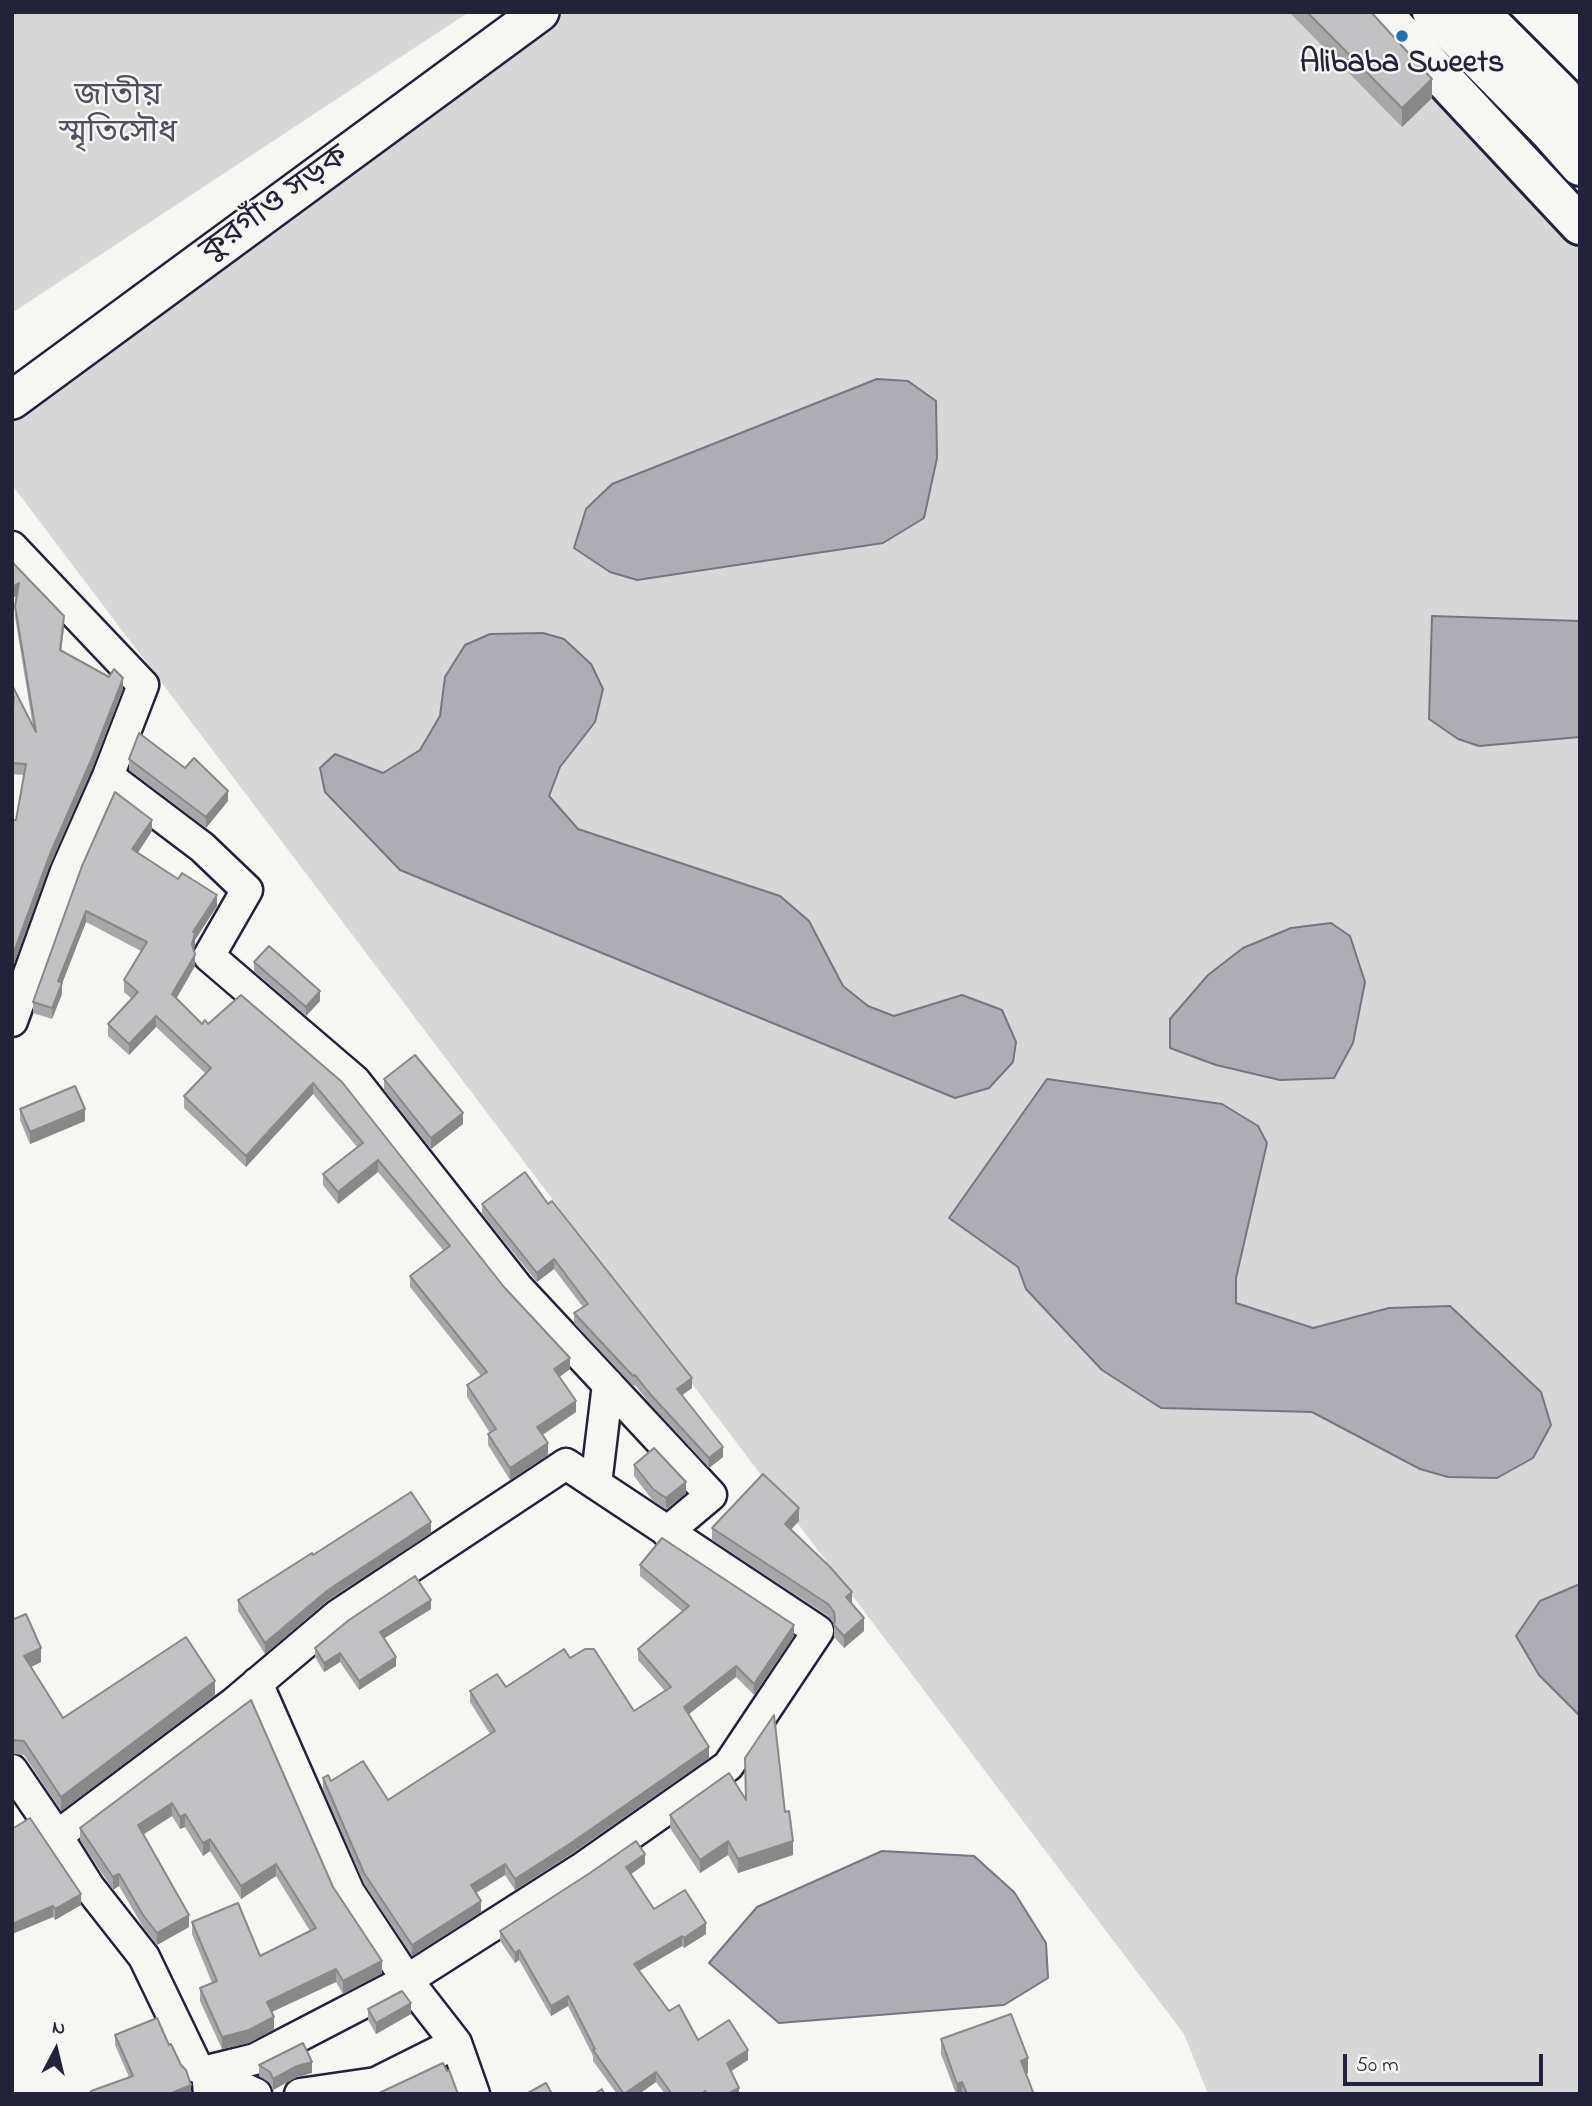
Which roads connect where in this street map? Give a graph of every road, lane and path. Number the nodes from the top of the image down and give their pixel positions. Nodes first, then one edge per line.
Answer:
1 (540, 12) edge
2 (1381, 12) edge
3 (1432, 12) edge
4 (1479, 12) edge
5 (1510, 12) edge
6 (1580, 90) edge
7 (1580, 116) edge
8 (1580, 166) edge
9 (1580, 225) edge
10 (12, 400) edge
11 (12, 547) edge
12 (108, 776) junction
13 (12, 1021) edge
14 (608, 1384) junction
15 (596, 1484) junction
16 (667, 1532) junction
17 (257, 1683) junction
18 (12, 1770) edge
19 (57, 1836) junction
20 (407, 1980) junction
21 (456, 2043) junction
22 (208, 2082) edge
23 (256, 2094) edge
24 (300, 2094) edge
25 (474, 2094) edge

1 - 10 street, কুরগাঁও সড়ক
2 - 9 highway
3 - 8 highway
4 - 7 highway
5 - 6 highway
11 - 12 street
12 - 13 street
12 - 14 street
14 - 15 street
14 - 16 street
15 - 16 street
15 - 17 street
16 - 20 street
17 - 19 street
17 - 20 street
18 - 19 street
19 - 22 street
20 - 21 street
20 - 22 street
21 - 24 street
21 - 25 street
22 - 23 street

